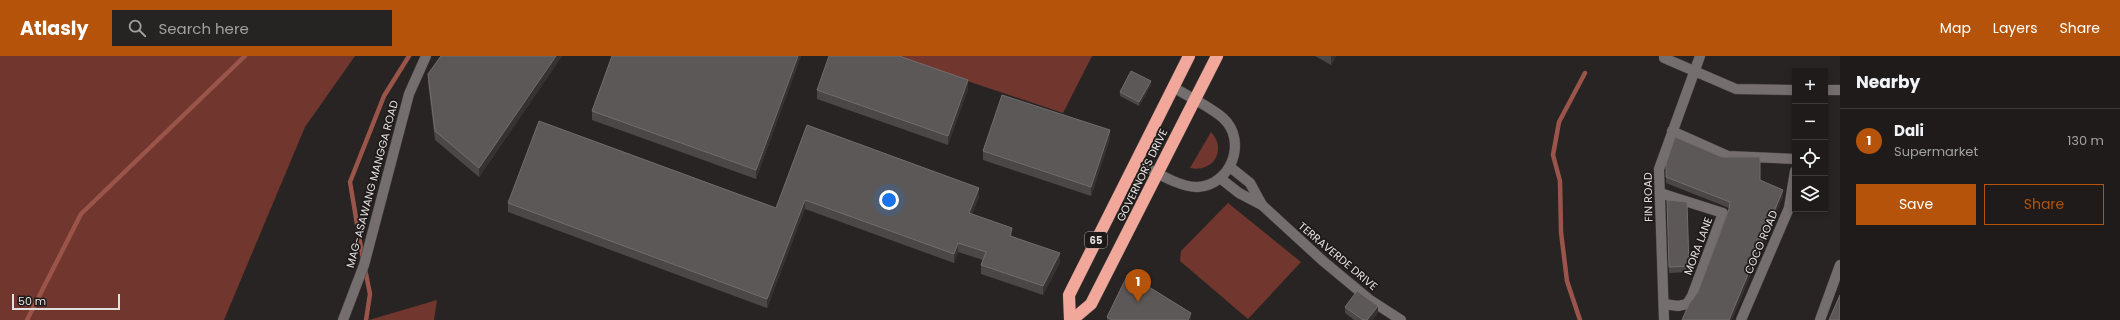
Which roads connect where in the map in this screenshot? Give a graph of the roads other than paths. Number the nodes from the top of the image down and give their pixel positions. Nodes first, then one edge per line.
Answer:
1 (426, 56) edge
2 (1189, 56) edge
3 (1217, 56) edge
4 (1700, 56) edge
5 (1664, 58) dead end
6 (1693, 70) junction
7 (1173, 88) junction
8 (1792, 90) edge
9 (1828, 90) edge
10 (1840, 90) edge
11 (1194, 100) junction
12 (1672, 132) junction
13 (1792, 159) edge
14 (1136, 162) junction
15 (1230, 167) junction
16 (1157, 172) junction
17 (1794, 176) edge
18 (1220, 178) junction
19 (1660, 193) junction
20 (1262, 205) junction
21 (1840, 265) edge
22 (1664, 304) junction
23 (1398, 319) edge
24 (343, 320) edge
25 (1071, 320) edge
26 (1664, 320) edge
27 (1741, 320) edge
28 (1820, 320) edge

1 - 24 street, MAG-ASAWANG MANGGA ROAD
2 - 7 highway, GOVERNOR'S DRIVE / 65
3 - 11 highway, GOVERNOR'S DRIVE / 65
4 - 6 street, FIN ROAD
5 - 6 street
6 - 8 street
6 - 12 street, FIN ROAD
7 - 11 street
7 - 14 highway, GOVERNOR'S DRIVE / 65
9 - 10 street
11 - 15 street
11 - 16 highway, GOVERNOR'S DRIVE / 65
12 - 13 street
12 - 19 street, FIN ROAD
14 - 16 street
14 - 25 highway, GOVERNOR'S DRIVE / 65
15 - 18 street
15 - 20 street, TERRAVERDE DRIVE
16 - 18 street
16 - 25 highway, GOVERNOR'S DRIVE / 65
17 - 27 street, COCO ROAD
18 - 20 street, TERRAVERDE DRIVE
19 - 22 street, FIN ROAD
19 - 22 street, MORA LANE
20 - 23 street, TERRAVERDE DRIVE
21 - 28 street
22 - 26 street, FIN ROAD

